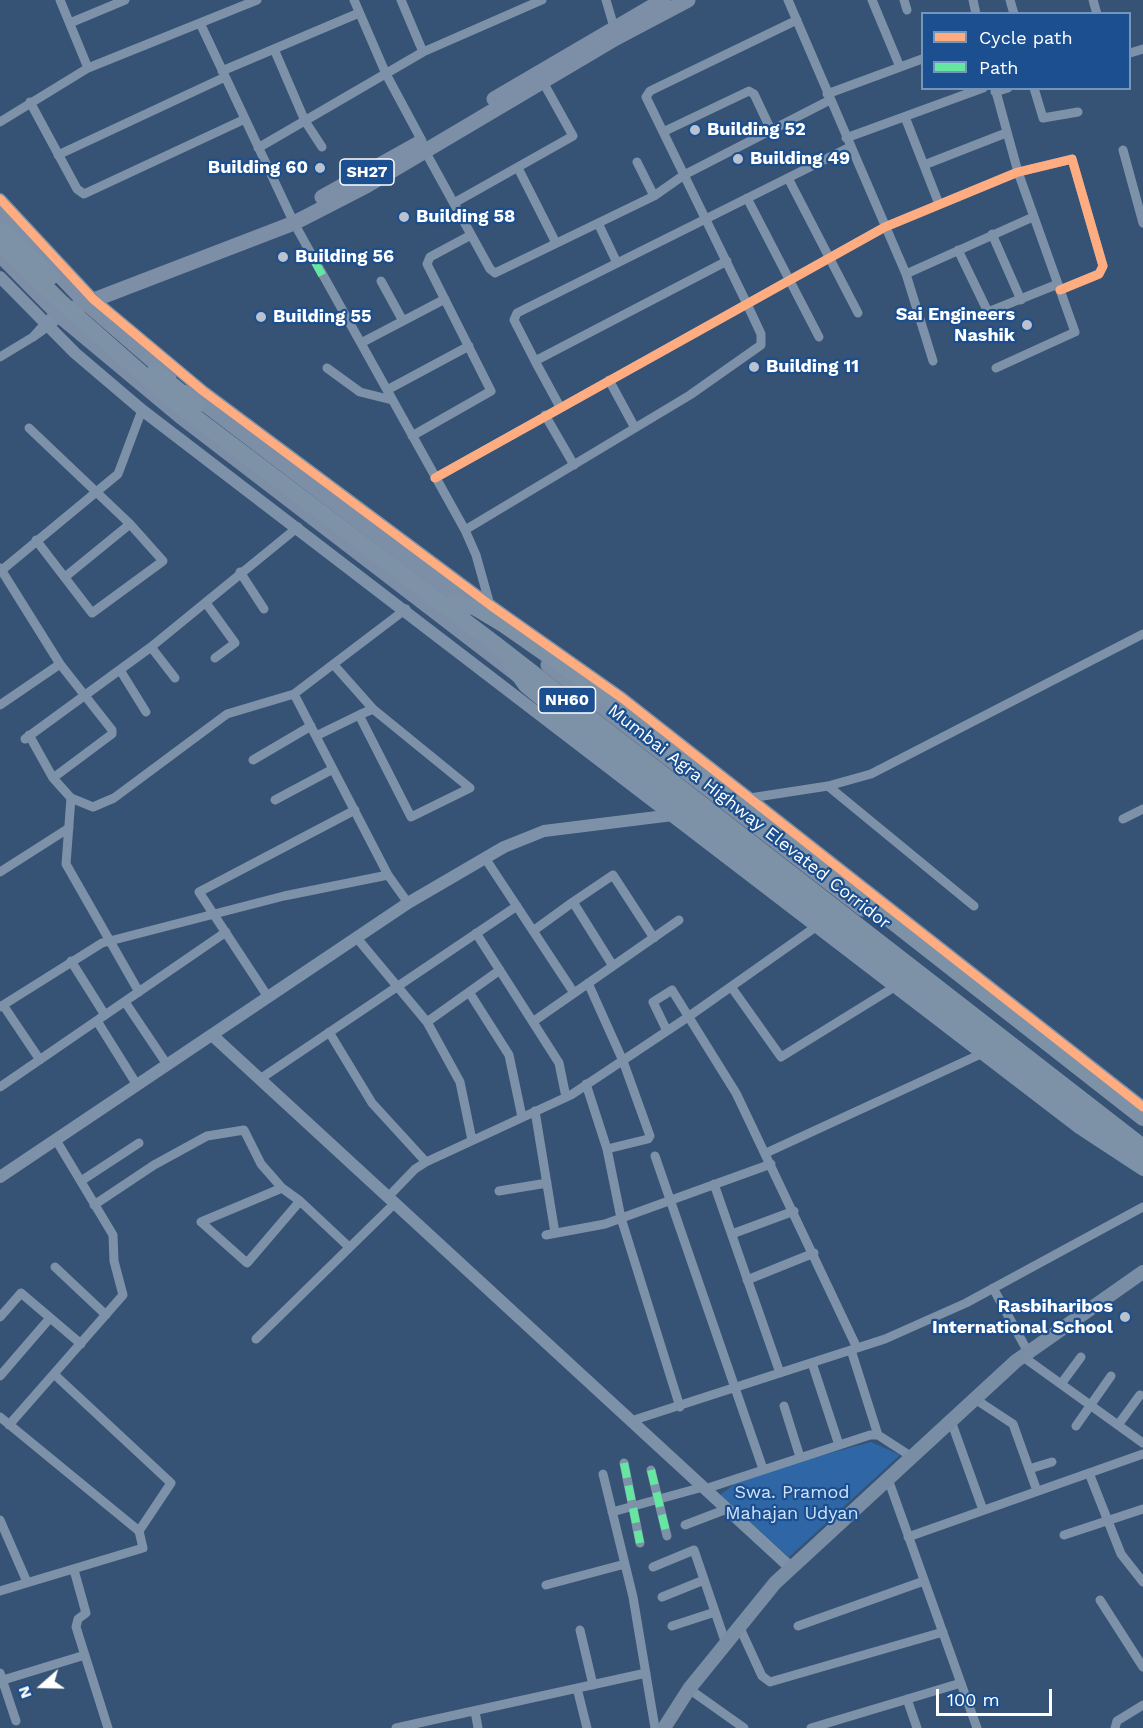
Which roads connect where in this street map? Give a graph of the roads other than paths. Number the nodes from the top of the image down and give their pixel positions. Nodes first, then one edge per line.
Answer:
1 (60, 0) edge
2 (125, 0) edge
3 (257, 0) edge
4 (354, 0) edge
5 (401, 0) edge
6 (542, 0) edge
7 (606, 0) edge
8 (663, 0) edge
9 (688, 0) edge
10 (788, 0) edge
11 (872, 0) edge
12 (904, 0) edge
13 (114, 2) edge
14 (907, 10) dead end
15 (359, 13) junction
16 (797, 20) junction
17 (70, 23) junction
18 (200, 23) junction
19 (614, 27) junction
20 (274, 49) junction
21 (423, 52) junction
22 (921, 59) edge
23 (568, 60) junction
24 (900, 67) junction
25 (88, 68) junction
26 (224, 74) junction
27 (386, 74) junction
28 (543, 82) junction
29 (978, 90) edge
30 (995, 90) edge
31 (1035, 90) edge
32 (829, 97) junction
33 (30, 102) junction
34 (1078, 112) dead end
35 (905, 117) junction
36 (244, 118) junction
37 (305, 121) junction
38 (0, 122) edge
39 (771, 130) junction
40 (663, 132) junction
41 (1006, 133) junction
42 (846, 138) junction
43 (424, 146) junction
44 (322, 147) dead end
45 (850, 147) junction
46 (258, 148) junction
47 (1123, 150) dead end
48 (58, 155) junction
49 (637, 162) dead end
50 (924, 165) junction
51 (518, 168) junction
52 (1018, 171) junction
53 (684, 175) junction
54 (788, 178) junction
55 (654, 196) junction
56 (747, 198) junction
57 (0, 199) edge
58 (454, 203) junction
59 (939, 204) junction
60 (0, 213) edge
61 (1033, 217) junction
62 (705, 218) junction
63 (292, 219) junction
64 (598, 223) junction
65 (1143, 223) edge
66 (885, 227) junction
67 (1, 234) edge
68 (992, 234) junction
69 (471, 235) junction
70 (556, 243) junction
71 (958, 250) junction
72 (0, 255) edge
73 (830, 258) junction
74 (727, 261) junction
75 (617, 263) junction
76 (906, 274) junction
77 (0, 277) edge
78 (789, 280) junction
79 (381, 281) dead end
80 (1059, 287) junction
81 (86, 297) junction
82 (445, 298) junction
83 (1021, 300) junction
84 (747, 304) junction
85 (858, 313) dead end
86 (59, 314) junction
87 (403, 321) junction
88 (47, 325) junction
89 (819, 337) dead end
90 (361, 343) junction
91 (470, 346) junction
92 (0, 357) edge
93 (536, 361) junction
94 (933, 361) dead end
95 (327, 368) dead end
96 (996, 368) dead end
97 (609, 380) junction
98 (387, 390) junction
99 (392, 399) junction
100 (560, 407) junction
101 (142, 410) junction
102 (545, 415) junction
103 (29, 428) dead end
104 (635, 428) junction
105 (412, 436) junction
106 (574, 465) junction
107 (435, 478) junction
108 (96, 492) junction
109 (130, 524) junction
110 (297, 526) junction
111 (465, 530) junction
112 (36, 540) junction
113 (1, 569) edge
114 (240, 572) junction
115 (64, 577) junction
116 (206, 603) junction
117 (454, 603) junction
118 (490, 605) junction
119 (264, 609) dead end
120 (406, 609) junction
121 (1143, 634) edge
122 (498, 646) junction
123 (151, 647) junction
124 (215, 658) dead end
125 (60, 664) junction
126 (334, 664) junction
127 (120, 670) junction
128 (175, 678) dead end
129 (83, 694) junction
130 (294, 694) junction
131 (0, 705) edge
132 (373, 709) junction
133 (146, 712) dead end
134 (359, 715) junction
135 (311, 726) junction
136 (316, 736) junction
137 (253, 760) dead end
138 (333, 769) junction
139 (52, 778) junction
140 (828, 786) junction
141 (71, 798) junction
142 (750, 798) junction
143 (275, 800) dead end
144 (1143, 809) edge
145 (355, 810) junction
146 (673, 815) junction
147 (1124, 819) dead end
148 (69, 828) junction
149 (485, 858) junction
150 (0, 872) edge
151 (388, 875) junction
152 (573, 902) junction
153 (408, 903) junction
154 (517, 906) junction
155 (974, 906) dead end
156 (213, 913) junction
157 (679, 920) dead end
158 (817, 926) junction
159 (533, 931) junction
160 (226, 932) junction
161 (476, 933) junction
162 (356, 937) junction
163 (654, 938) junction
164 (109, 941) junction
165 (71, 961) junction
166 (614, 966) junction
167 (500, 970) junction
168 (588, 983) junction
169 (397, 986) junction
170 (896, 986) junction
171 (732, 988) junction
172 (139, 992) junction
173 (469, 992) junction
174 (574, 993) junction
175 (268, 997) junction
176 (124, 1002) junction
177 (2, 1006) edge
178 (688, 1017) junction
179 (101, 1018) junction
180 (534, 1021) junction
181 (427, 1022) junction
182 (667, 1031) junction
183 (329, 1032) junction
184 (212, 1035) junction
185 (983, 1053) junction
186 (40, 1060) junction
187 (623, 1061) junction
188 (166, 1063) junction
189 (260, 1079) junction
190 (586, 1084) junction
191 (137, 1085) junction
192 (0, 1087) edge
193 (566, 1096) junction
194 (1143, 1107) edge
195 (535, 1111) junction
196 (522, 1117) junction
197 (1143, 1118) edge
198 (1143, 1127) edge
199 (1143, 1132) edge
200 (56, 1140) junction
201 (472, 1140) junction
202 (139, 1143) dead end
203 (1143, 1147) edge
204 (607, 1149) junction
205 (766, 1154) junction
206 (1143, 1154) edge
207 (655, 1156) dead end
208 (426, 1162) junction
209 (771, 1164) junction
210 (1143, 1170) edge
211 (0, 1177) edge
212 (81, 1181) junction
213 (547, 1183) junction
214 (714, 1185) junction
215 (282, 1188) junction
216 (499, 1191) dead end
217 (391, 1200) junction
218 (300, 1201) junction
219 (670, 1201) junction
220 (94, 1204) junction
221 (1143, 1207) edge
222 (794, 1211) junction
223 (621, 1218) junction
224 (732, 1234) junction
225 (349, 1247) junction
226 (814, 1253) junction
227 (55, 1267) dead end
228 (1143, 1272) edge
229 (747, 1280) junction
230 (993, 1288) junction
231 (106, 1315) junction
232 (0, 1317) edge
233 (50, 1318) junction
234 (256, 1339) dead end
235 (81, 1344) junction
236 (854, 1349) junction
237 (1025, 1354) junction
238 (1082, 1357) dead end
239 (812, 1363) junction
240 (780, 1373) junction
241 (55, 1375) junction
242 (0, 1376) edge
243 (1111, 1376) dead end
244 (1061, 1384) junction
245 (735, 1388) junction
246 (1140, 1395) dead end
247 (975, 1399) junction
248 (1090, 1405) junction
249 (784, 1406) dead end
250 (680, 1407) junction
251 (0, 1417) edge
252 (631, 1421) junction
253 (951, 1421) junction
254 (9, 1425) junction
255 (1118, 1425) junction
256 (1076, 1426) dead end
257 (878, 1435) junction
258 (1143, 1443) edge
259 (839, 1445) junction
260 (1143, 1454) edge
261 (800, 1457) junction
262 (912, 1457) junction
263 (1052, 1462) dead end
264 (624, 1463) dead end
265 (763, 1469) junction
266 (1029, 1469) junction
267 (651, 1470) dead end
268 (603, 1473) dead end
269 (1089, 1473) junction
270 (888, 1479) junction
271 (704, 1488) junction
272 (1037, 1491) junction
273 (658, 1500) junction
274 (633, 1507) junction
275 (727, 1509) junction
276 (1143, 1509) edge
277 (983, 1510) junction
278 (612, 1512) junction
279 (0, 1520) edge
280 (1106, 1521) junction
281 (685, 1525) dead end
282 (139, 1531) junction
283 (1064, 1535) dead end
284 (667, 1536) dead end
285 (908, 1537) junction
286 (640, 1543) dead end
287 (625, 1564) junction
288 (653, 1567) dead end
289 (791, 1569) junction
290 (1139, 1569) edge
291 (74, 1570) junction
292 (704, 1580) junction
293 (924, 1581) junction
294 (27, 1582) junction
295 (1143, 1582) edge
296 (546, 1585) dead end
297 (0, 1591) edge
298 (662, 1597) dead end
299 (1100, 1600) dead end
300 (715, 1612) junction
301 (672, 1626) dead end
302 (798, 1626) dead end
303 (740, 1628) junction
304 (580, 1630) dead end
305 (943, 1632) junction
306 (726, 1644) junction
307 (85, 1655) junction
308 (1143, 1667) edge
309 (646, 1673) junction
310 (1, 1678) edge
311 (961, 1683) junction
312 (593, 1685) junction
313 (577, 1688) junction
314 (689, 1689) junction
315 (907, 1699) junction
316 (1143, 1705) edge
317 (474, 1711) junction
318 (16, 1721) dead end
319 (429, 1725) edge
320 (108, 1728) edge
321 (396, 1728) edge
322 (478, 1728) edge
323 (587, 1728) edge
324 (655, 1728) edge
325 (664, 1728) edge
326 (744, 1728) edge
327 (811, 1728) edge
328 (917, 1728) edge
329 (977, 1728) edge
330 (1115, 1728) edge

1 - 17 street
2 - 13 street
3 - 18 street
4 - 15 street
5 - 21 street
6 - 21 street
7 - 19 street
8 - 19 main road, SH27
9 - 23 main road, SH27
10 - 16 street
11 - 24 street
12 - 14 street
13 - 17 street
15 - 20 street
15 - 27 street
16 - 32 street
16 - 40 street
17 - 25 street
18 - 25 street
18 - 26 street
19 - 23 main road, SH27
20 - 26 street
20 - 37 street
21 - 27 street
22 - 24 street
23 - 28 main road, SH27
23 - 43 main road, SH27
24 - 32 street
25 - 33 street
26 - 36 street
26 - 48 street
27 - 37 street
27 - 43 street
28 - 43 main road, SH27
28 - 51 street
29 - 35 street
30 - 41 street
31 - 34 street
32 - 39 street
32 - 42 street
33 - 38 street
33 - 48 street
35 - 42 street
35 - 50 street
36 - 46 street
36 - 48 street
37 - 44 street
37 - 46 street
39 - 40 street
39 - 53 street
40 - 53 street
41 - 50 street
41 - 52 street
42 - 45 street
43 - 58 street
43 - 63 main road, SH27
45 - 54 street
45 - 66 street
46 - 63 street
47 - 65 street
49 - 55 street
50 - 59 street
51 - 58 street
51 - 70 street
52 - 59 street
52 - 61 street
52 - 80 street
53 - 55 street
53 - 62 street
54 - 56 street
54 - 73 street
55 - 64 street
56 - 62 street
56 - 78 street
57 - 81 street
58 - 69 street
59 - 66 street
60 - 81 main road
61 - 68 street
61 - 80 street
62 - 74 street
62 - 75 street
63 - 81 main road, SH27
63 - 90 street
64 - 70 street
64 - 75 street
66 - 73 street
66 - 76 street
67 - 117 highway, Mumbai Agra Highway Elevated Corridor / NH60, bridge
67 - 122 highway, Mumbai Agra Highway Elevated Corridor / NH60, bridge
68 - 71 street
68 - 83 street
69 - 70 street
69 - 82 street
71 - 76 street
71 - 83 street
72 - 86 main road
73 - 78 street
73 - 85 street
74 - 84 street
74 - 93 street
75 - 93 street
76 - 94 street
77 - 88 street
78 - 84 street
78 - 89 street
79 - 87 street
80 - 83 street
80 - 96 street
81 - 86 main road, SH27
81 - 118 street
81 - 198 main road
82 - 87 street
82 - 91 street
84 - 97 street
84 - 104 street
86 - 88 street
86 - 206 main road
87 - 90 street
88 - 92 street
88 - 101 street
90 - 98 street
91 - 98 street
91 - 105 street
93 - 100 street
95 - 99 street
97 - 100 street
97 - 104 street
98 - 99 street
99 - 105 street
100 - 102 street
101 - 108 street
101 - 110 street
102 - 106 street
102 - 107 street
103 - 108 street
104 - 106 street
105 - 107 street
106 - 111 street
107 - 111 street
108 - 109 street
108 - 112 street
109 - 115 street
109 - 115 street
110 - 114 street
110 - 120 street
111 - 118 street
112 - 113 street
112 - 115 street
113 - 125 street
114 - 116 street
114 - 119 street
116 - 123 street
116 - 124 street
117 - 197 highway, bridge
117 - 199 highway, Mumbai Agra Highway Elevated Corridor / NH60
118 - 142 street
120 - 126 street
120 - 146 street
121 - 140 street
122 - 203 highway, Mumbai Agra Highway Elevated Corridor / NH60, bridge
122 - 206 highway, bridge
123 - 127 street
123 - 128 street
125 - 129 street
125 - 131 street
126 - 130 street
126 - 132 street
127 - 129 street
127 - 133 street
129 - 139 street
129 - 139 street
130 - 135 street
130 - 141 street
132 - 134 street
132 - 134 street
134 - 136 street
135 - 136 street
135 - 137 street
136 - 138 street
138 - 143 street
138 - 145 street
139 - 141 street
140 - 142 street
140 - 155 street
141 - 148 street
142 - 194 street
144 - 147 street
145 - 151 street
145 - 156 street
146 - 149 street
146 - 158 street
148 - 150 street
148 - 164 street
149 - 153 street
149 - 154 street
151 - 153 street
151 - 156 street
152 - 159 street
152 - 163 street
152 - 166 street
153 - 162 street
154 - 159 street
154 - 161 street
156 - 160 street
156 - 164 street
157 - 163 street
158 - 170 street
158 - 171 street
159 - 174 street
160 - 172 street
160 - 175 street
161 - 167 street
161 - 169 street
162 - 169 street
162 - 175 street
163 - 166 street
164 - 165 street
164 - 172 street
165 - 177 street
165 - 179 street
166 - 168 street
167 - 173 street
167 - 180 street
168 - 174 street
168 - 187 street
169 - 181 street
169 - 183 street
170 - 171 street
170 - 185 street
171 - 178 street
172 - 176 street
173 - 181 street
173 - 196 street
174 - 180 street
175 - 184 street
176 - 179 street
176 - 188 street
177 - 186 street
178 - 182 street
178 - 182 street
178 - 205 street
179 - 186 street
179 - 191 street
180 - 193 street
181 - 201 street
182 - 187 street
183 - 189 street
183 - 208 street
184 - 188 street
184 - 189 street
185 - 205 street
185 - 210 street
186 - 192 street
187 - 190 street
187 - 204 street
188 - 191 street
189 - 217 street
190 - 193 street
190 - 204 street
191 - 200 street
193 - 195 street
195 - 196 street
195 - 213 street
196 - 201 street
200 - 211 street
200 - 212 street
201 - 208 street
202 - 212 street
204 - 223 street
205 - 209 street
207 - 219 street
208 - 217 street
209 - 214 street
209 - 222 street
212 - 220 street
213 - 216 street
213 - 223 street
214 - 219 street
214 - 224 street
215 - 218 street
215 - 218 street
215 - 220 street
217 - 225 street
217 - 252 street
218 - 225 street
219 - 223 street
219 - 245 street
220 - 231 street
221 - 230 street
222 - 224 street
222 - 226 street
223 - 250 street
224 - 229 street
225 - 234 street
226 - 229 street
226 - 236 street
227 - 231 street
228 - 237 main road
229 - 240 street
230 - 236 street
230 - 237 street
231 - 235 street
232 - 233 street
233 - 235 street
233 - 242 street
235 - 241 street
236 - 239 street
236 - 257 street
237 - 244 street
237 - 247 main road
238 - 244 street
239 - 240 street
239 - 259 street
240 - 245 street
241 - 254 street
241 - 282 street
243 - 248 street
244 - 248 street
245 - 250 street
245 - 265 street
246 - 255 street
247 - 253 main road
247 - 266 street
248 - 255 street
248 - 256 street
249 - 261 street
250 - 252 street
251 - 254 street
252 - 271 street
253 - 262 main road
253 - 277 street
254 - 282 street
255 - 258 street
257 - 259 street
257 - 262 street
259 - 261 street
260 - 269 street
261 - 265 street
262 - 270 main road
263 - 266 street
264 - 274 street
265 - 271 street
266 - 272 street
267 - 273 street
268 - 278 street
269 - 272 street
269 - 280 street
270 - 285 street
270 - 289 main road
271 - 273 street
271 - 275 street
272 - 277 street
273 - 274 street
273 - 284 street
274 - 278 street
274 - 286 street
275 - 281 street
275 - 289 street
276 - 280 street
277 - 285 street
278 - 287 street
279 - 294 street
280 - 283 street
280 - 290 street
282 - 291 street
285 - 293 street
287 - 296 street
287 - 309 street
288 - 292 street
289 - 303 main road
290 - 295 street
291 - 294 street
291 - 307 street
292 - 298 street
292 - 300 street
293 - 302 street
293 - 305 street
294 - 297 street
299 - 308 street
300 - 301 street
300 - 306 street
303 - 305 street
303 - 306 main road
304 - 312 street
305 - 311 street
306 - 314 main road
307 - 310 street
307 - 320 street
309 - 312 street
309 - 324 street
310 - 318 street
311 - 315 street
311 - 329 street
312 - 313 street
313 - 317 street
313 - 323 street
314 - 325 main road
314 - 326 street
315 - 327 street
315 - 328 street
316 - 330 street
317 - 319 street
317 - 322 street
319 - 321 street

